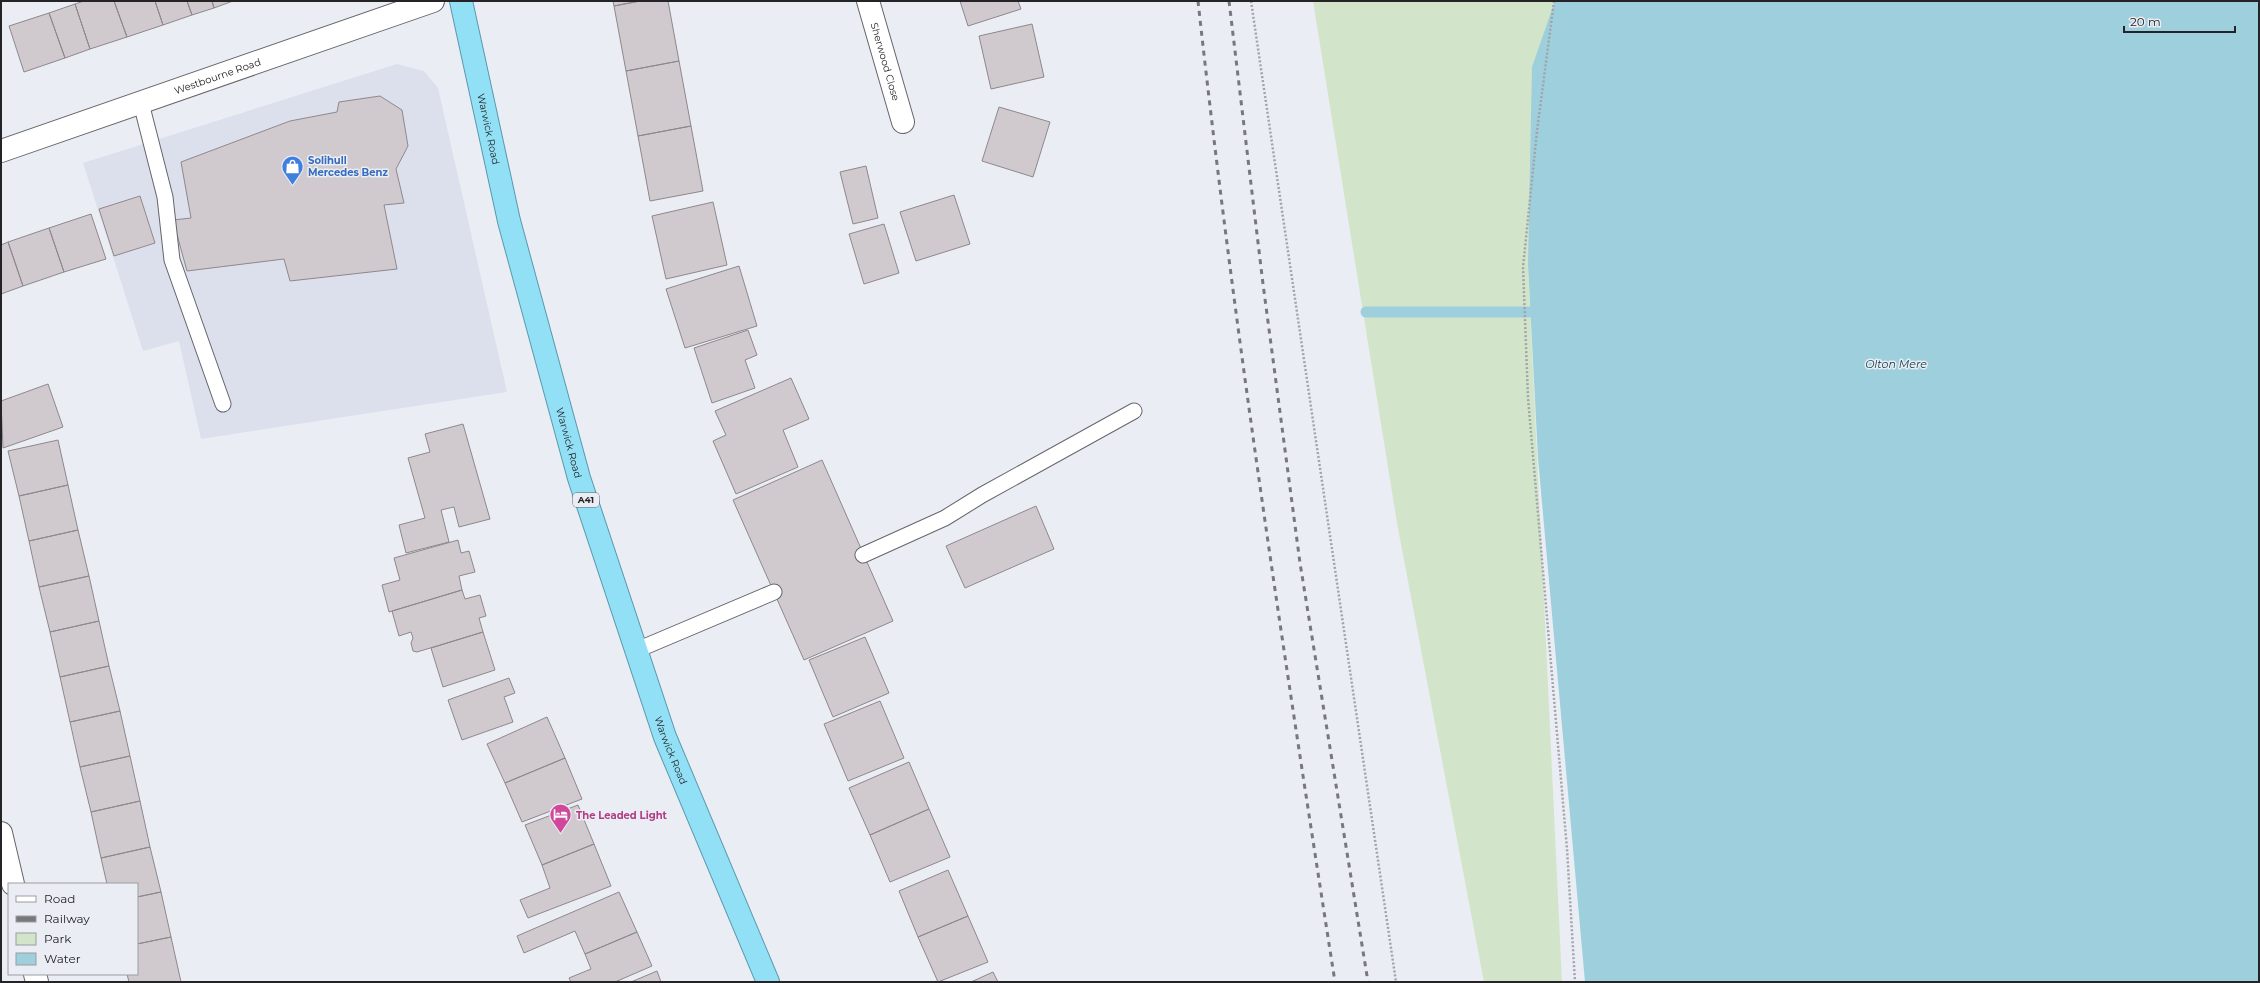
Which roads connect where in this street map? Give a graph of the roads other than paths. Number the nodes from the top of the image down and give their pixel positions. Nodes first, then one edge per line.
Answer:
1 (433, 1) edge
2 (461, 1) edge
3 (868, 1) edge
4 (141, 103) junction
5 (903, 122) dead end
6 (1, 151) edge
7 (222, 404) dead end
8 (1134, 411) dead end
9 (863, 555) dead end
10 (774, 592) dead end
11 (637, 650) junction
12 (1, 833) edge
13 (13, 883) edge
14 (768, 982) edge

1 - 4 street, Westbourne Road
2 - 11 highway, Warwick Road / A41
3 - 5 street, Sherwood Close
4 - 6 street, Westbourne Road
4 - 7 lane
8 - 9 lane
10 - 11 lane
11 - 14 highway, Warwick Road / A41
12 - 13 street

